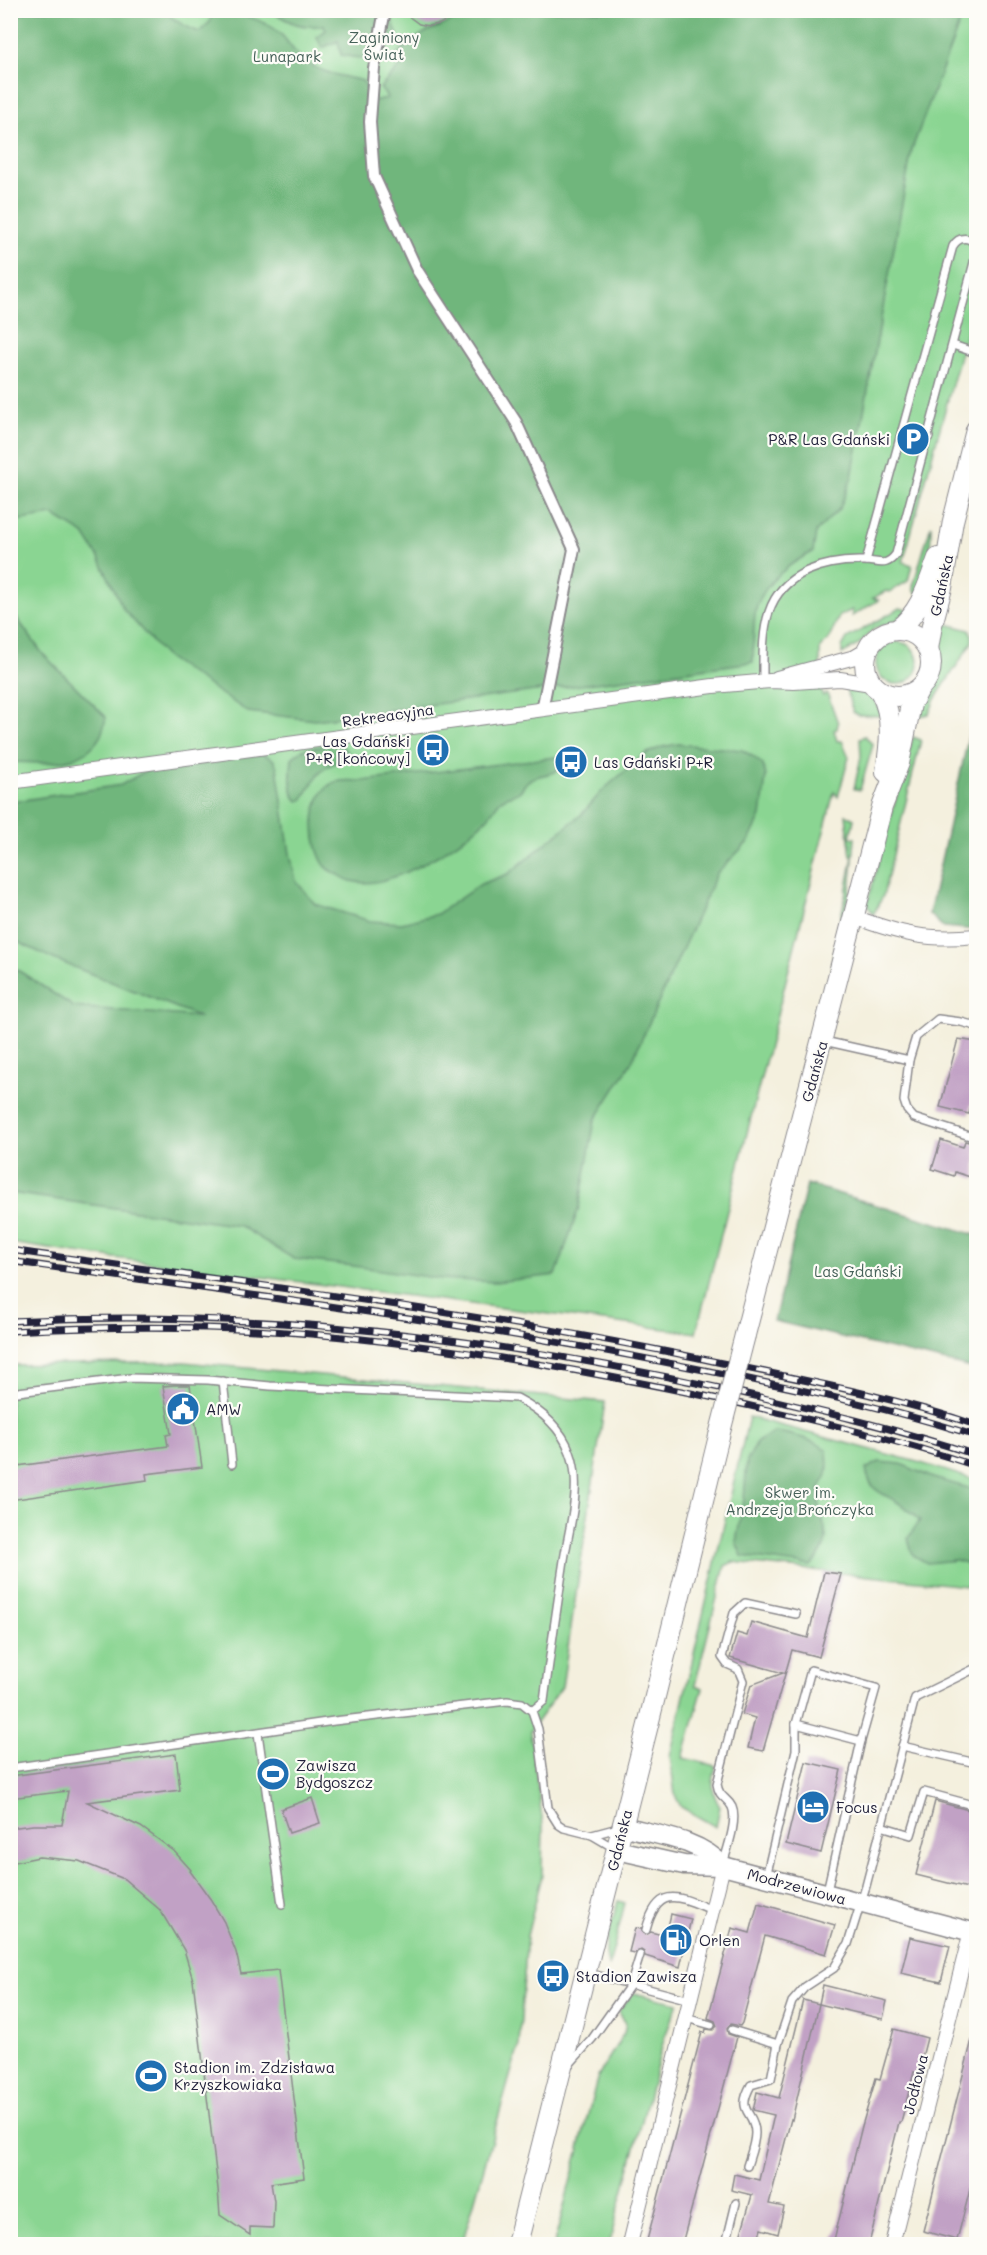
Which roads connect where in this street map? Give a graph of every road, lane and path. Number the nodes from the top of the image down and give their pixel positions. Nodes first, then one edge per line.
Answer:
1 (385, 10) edge
2 (976, 246) edge
3 (976, 255) edge
4 (952, 345) junction
5 (976, 353) edge
6 (902, 430) junction
7 (976, 430) edge
8 (929, 437) junction
9 (953, 521) junction
10 (866, 561) junction
11 (897, 630) junction
12 (928, 649) junction
13 (867, 650) junction
14 (766, 681) junction
15 (876, 688) junction
16 (918, 691) junction
17 (542, 711) junction
18 (10, 782) edge
19 (882, 807) junction
20 (854, 917) junction
21 (976, 936) edge
22 (976, 1026) edge
23 (822, 1040) junction
24 (909, 1060) junction
25 (976, 1138) edge
26 (223, 1381) junction
27 (10, 1393) edge
28 (232, 1464) dead end
29 (796, 1614) dead end
30 (976, 1668) edge
31 (532, 1711) junction
32 (796, 1724) junction
33 (258, 1733) junction
34 (861, 1741) junction
35 (902, 1746) junction
36 (976, 1763) edge
37 (10, 1768) edge
38 (976, 1806) edge
39 (622, 1826) junction
40 (881, 1826) junction
41 (592, 1835) junction
42 (617, 1850) junction
43 (723, 1866) junction
44 (766, 1878) junction
45 (826, 1894) junction
46 (860, 1903) junction
47 (282, 1904) dead end
48 (712, 1910) junction
49 (646, 1930) dead end
50 (974, 1932) edge
51 (640, 1955) dead end
52 (586, 1972) junction
53 (631, 1984) junction
54 (690, 2000) junction
55 (686, 2018) junction
56 (711, 2025) dead end
57 (732, 2030) dead end
58 (778, 2044) junction
59 (560, 2076) junction
60 (747, 2166) dead end
61 (736, 2203) dead end
62 (517, 2244) edge
63 (630, 2244) edge
64 (726, 2244) edge
65 (892, 2244) edge

1 - 17 street
2 - 6 lane
3 - 4 lane
4 - 5 lane
4 - 8 lane
6 - 8 lane
6 - 10 lane
7 - 9 main road, Gdańska
8 - 10 lane
9 - 11 main road, Gdańska
9 - 12 main road, Gdańska
10 - 14 lane
11 - 12 main road
11 - 13 main road
12 - 16 main road
13 - 14 street, Rekreacyjna
13 - 15 main road
14 - 15 street, Rekreacyjna
14 - 17 street, Rekreacyjna
15 - 16 main road
15 - 19 main road, Gdańska
16 - 19 main road, Gdańska
17 - 18 street, Rekreacyjna
19 - 20 main road, Gdańska
20 - 21 street
20 - 23 main road, Gdańska
22 - 24 lane
23 - 24 lane
23 - 39 main road, Gdańska, bridge
24 - 25 lane
26 - 27 lane
26 - 28 lane
26 - 31 lane
29 - 43 lane
30 - 35 lane
31 - 33 lane
31 - 41 lane
32 - 34 lane
32 - 34 lane
32 - 44 lane
33 - 37 lane
33 - 47 lane
34 - 45 lane
35 - 36 lane
35 - 40 lane
38 - 40 lane
39 - 41 lane
39 - 42 main road, Gdańska
39 - 43 street
40 - 46 lane
41 - 42 lane
42 - 43 street, Modrzewiowa
42 - 52 main road, Gdańska
43 - 44 street, Modrzewiowa
43 - 48 street
44 - 45 street, Modrzewiowa
45 - 46 street, Modrzewiowa
46 - 50 street, Modrzewiowa
46 - 58 lane
48 - 49 lane
48 - 54 street
50 - 65 street, Jodłowa
51 - 53 lane
52 - 53 lane
52 - 59 main road, Gdańska
53 - 54 lane
53 - 59 lane
54 - 55 street
55 - 56 lane
55 - 63 street
57 - 58 lane
58 - 60 lane
59 - 62 main road, Gdańska
61 - 64 lane

